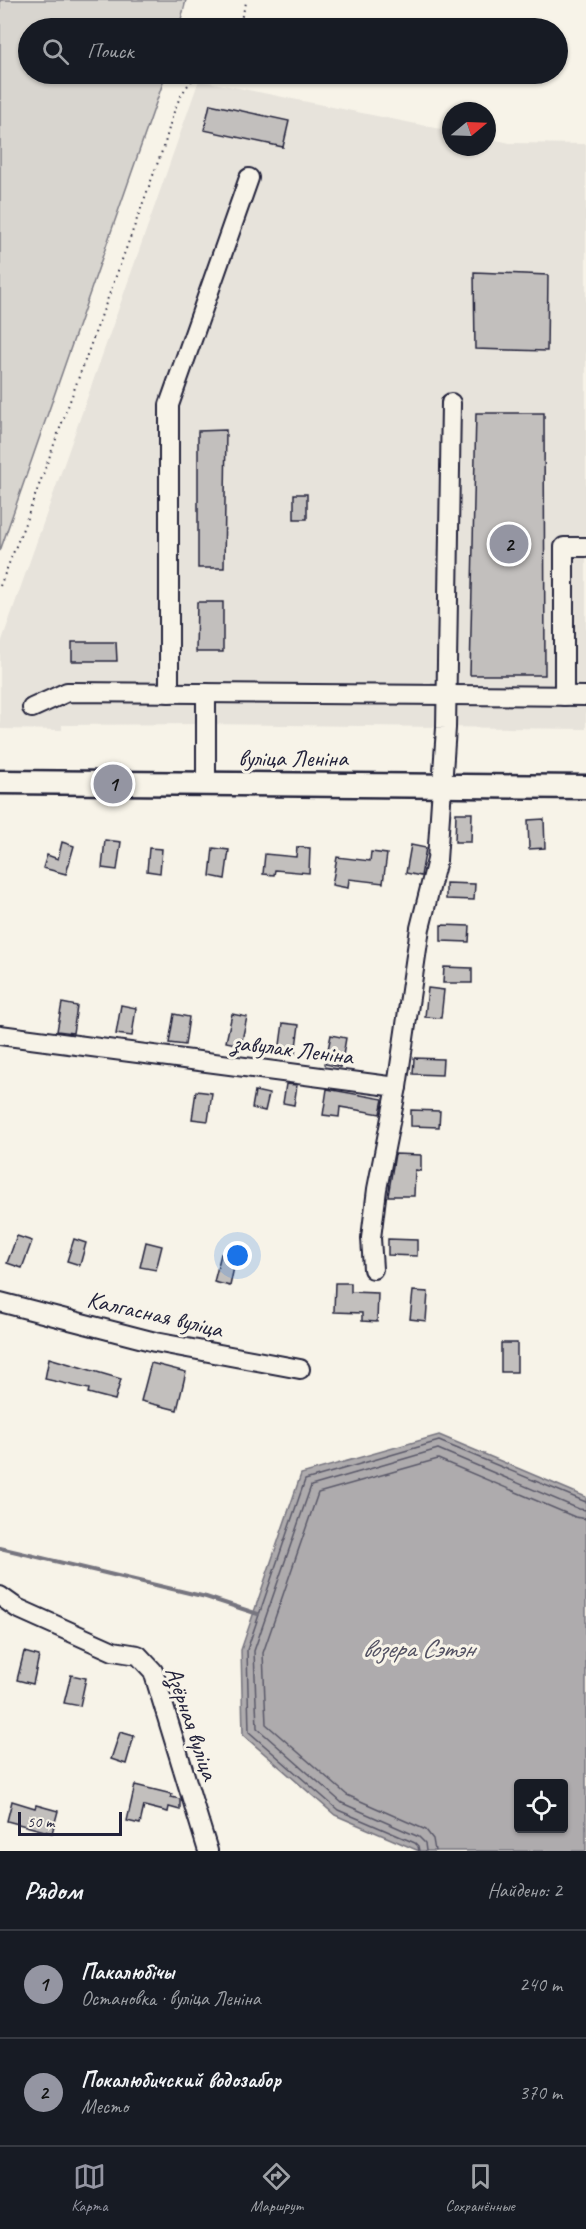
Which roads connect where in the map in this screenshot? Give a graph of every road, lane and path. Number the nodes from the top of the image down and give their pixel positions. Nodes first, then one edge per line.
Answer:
1 (247, 0) edge
2 (241, 18) edge
3 (187, 84) edge
4 (249, 178) dead end
5 (452, 403) dead end
6 (586, 547) edge
7 (0, 586) edge
8 (169, 693) junction
9 (206, 693) junction
10 (447, 694) junction
11 (564, 696) junction
12 (586, 696) edge
13 (32, 708) dead end
14 (0, 782) edge
15 (206, 785) junction
16 (442, 785) junction
17 (586, 787) edge
18 (0, 1035) edge
19 (397, 1087) junction
20 (373, 1269) dead end
21 (0, 1302) edge
22 (300, 1369) dead end
23 (0, 1596) edge
24 (208, 1851) edge

1 - 2 path
3 - 7 path
4 - 8 street
5 - 10 street
6 - 11 street
8 - 9 street
8 - 13 street
9 - 10 street
9 - 15 street
10 - 11 street
10 - 16 street
11 - 12 street
14 - 15 main road, вуліца Леніна
15 - 16 main road, вуліца Леніна
16 - 17 main road, вуліца Леніна
16 - 19 street
18 - 19 street, завулак Леніна
19 - 20 street
21 - 22 street, Калгасная вуліца
23 - 24 street, Азёрная вуліца

